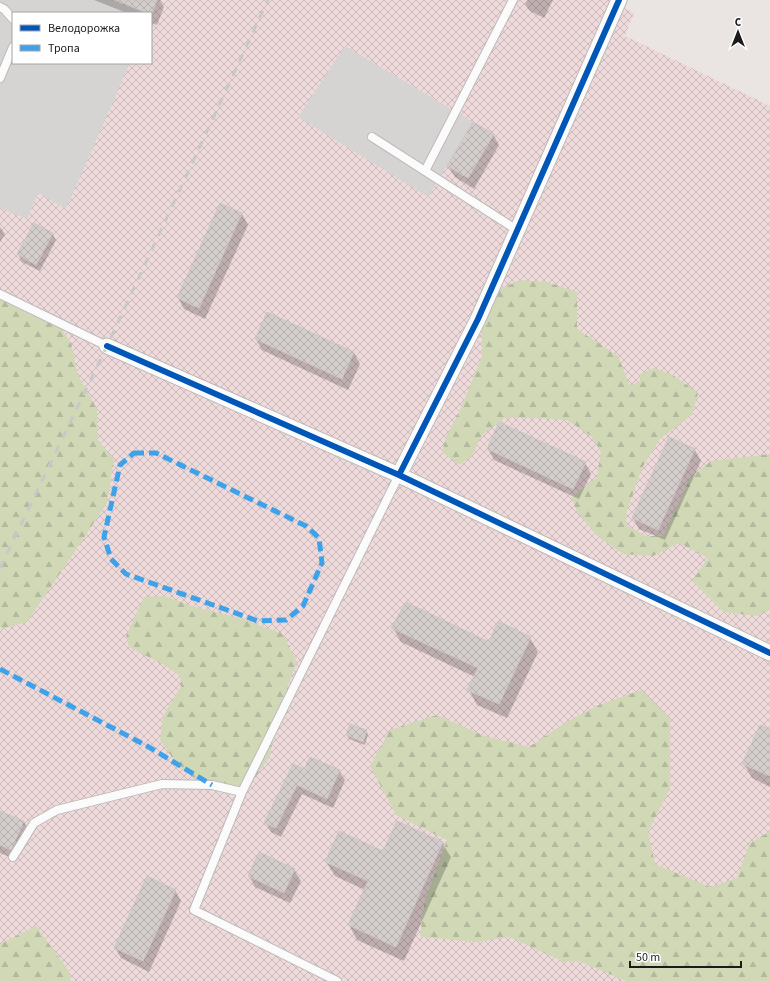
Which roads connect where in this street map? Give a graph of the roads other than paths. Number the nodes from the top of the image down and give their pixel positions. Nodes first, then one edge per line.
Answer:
1 (514, 0) edge
2 (619, 0) edge
3 (0, 7) edge
4 (12, 19) edge
5 (12, 49) edge
6 (0, 78) edge
7 (372, 137) dead end
8 (426, 171) junction
9 (517, 230) junction
10 (0, 294) edge
11 (107, 346) joint
12 (399, 475) junction
13 (770, 653) edge
14 (242, 792) junction
15 (13, 857) dead end
16 (337, 981) edge

1 - 8 lane
2 - 9 street
3 - 4 lane
5 - 6 lane
7 - 8 lane
8 - 9 lane
9 - 12 street
10 - 11 lane
11 - 12 street
12 - 13 street
12 - 14 lane
14 - 15 lane
14 - 16 lane

